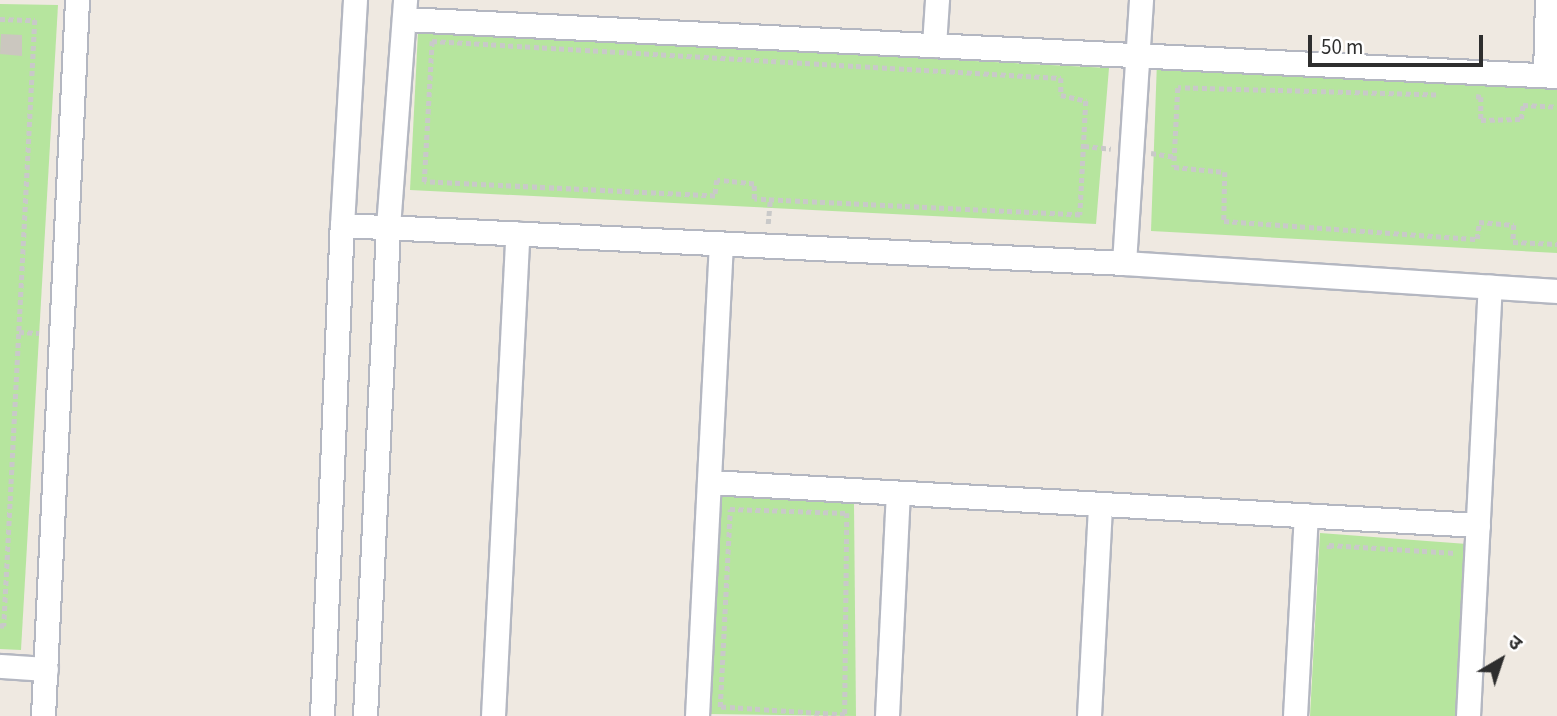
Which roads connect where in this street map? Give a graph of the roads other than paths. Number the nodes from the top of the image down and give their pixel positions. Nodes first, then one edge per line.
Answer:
1 (78, 0) edge
2 (355, 0) edge
3 (937, 0) edge
4 (1141, 0) edge
5 (1547, 0) edge
6 (404, 9) edge
7 (934, 45) junction
8 (1137, 55) junction
9 (1551, 75) edge
10 (342, 225) junction
11 (388, 226) junction
12 (517, 234) junction
13 (721, 245) junction
14 (1124, 263) junction
15 (1490, 287) junction
16 (1557, 291) edge
17 (709, 482) junction
18 (898, 493) junction
19 (1100, 504) junction
20 (1306, 515) junction
21 (1478, 525) junction
22 (0, 666) edge
23 (46, 669) junction
24 (43, 716) edge
25 (322, 716) edge
26 (365, 716) edge
27 (493, 716) edge
28 (697, 716) edge
29 (887, 716) edge
30 (1089, 716) edge
31 (1295, 716) edge
32 (1468, 716) edge

1 - 23 street
2 - 10 street
3 - 7 street
4 - 8 street
5 - 9 street
6 - 7 street
6 - 11 street
7 - 8 street
8 - 9 street
8 - 14 street
10 - 11 street
10 - 25 street
11 - 12 street
11 - 26 street
12 - 13 street
12 - 27 street
13 - 14 street
13 - 17 street
14 - 15 street
15 - 16 street
15 - 21 street
17 - 18 street
17 - 28 street
18 - 19 street
18 - 29 street
19 - 20 street
19 - 30 street
20 - 21 street
20 - 31 street
21 - 32 street
22 - 23 street
23 - 24 street

